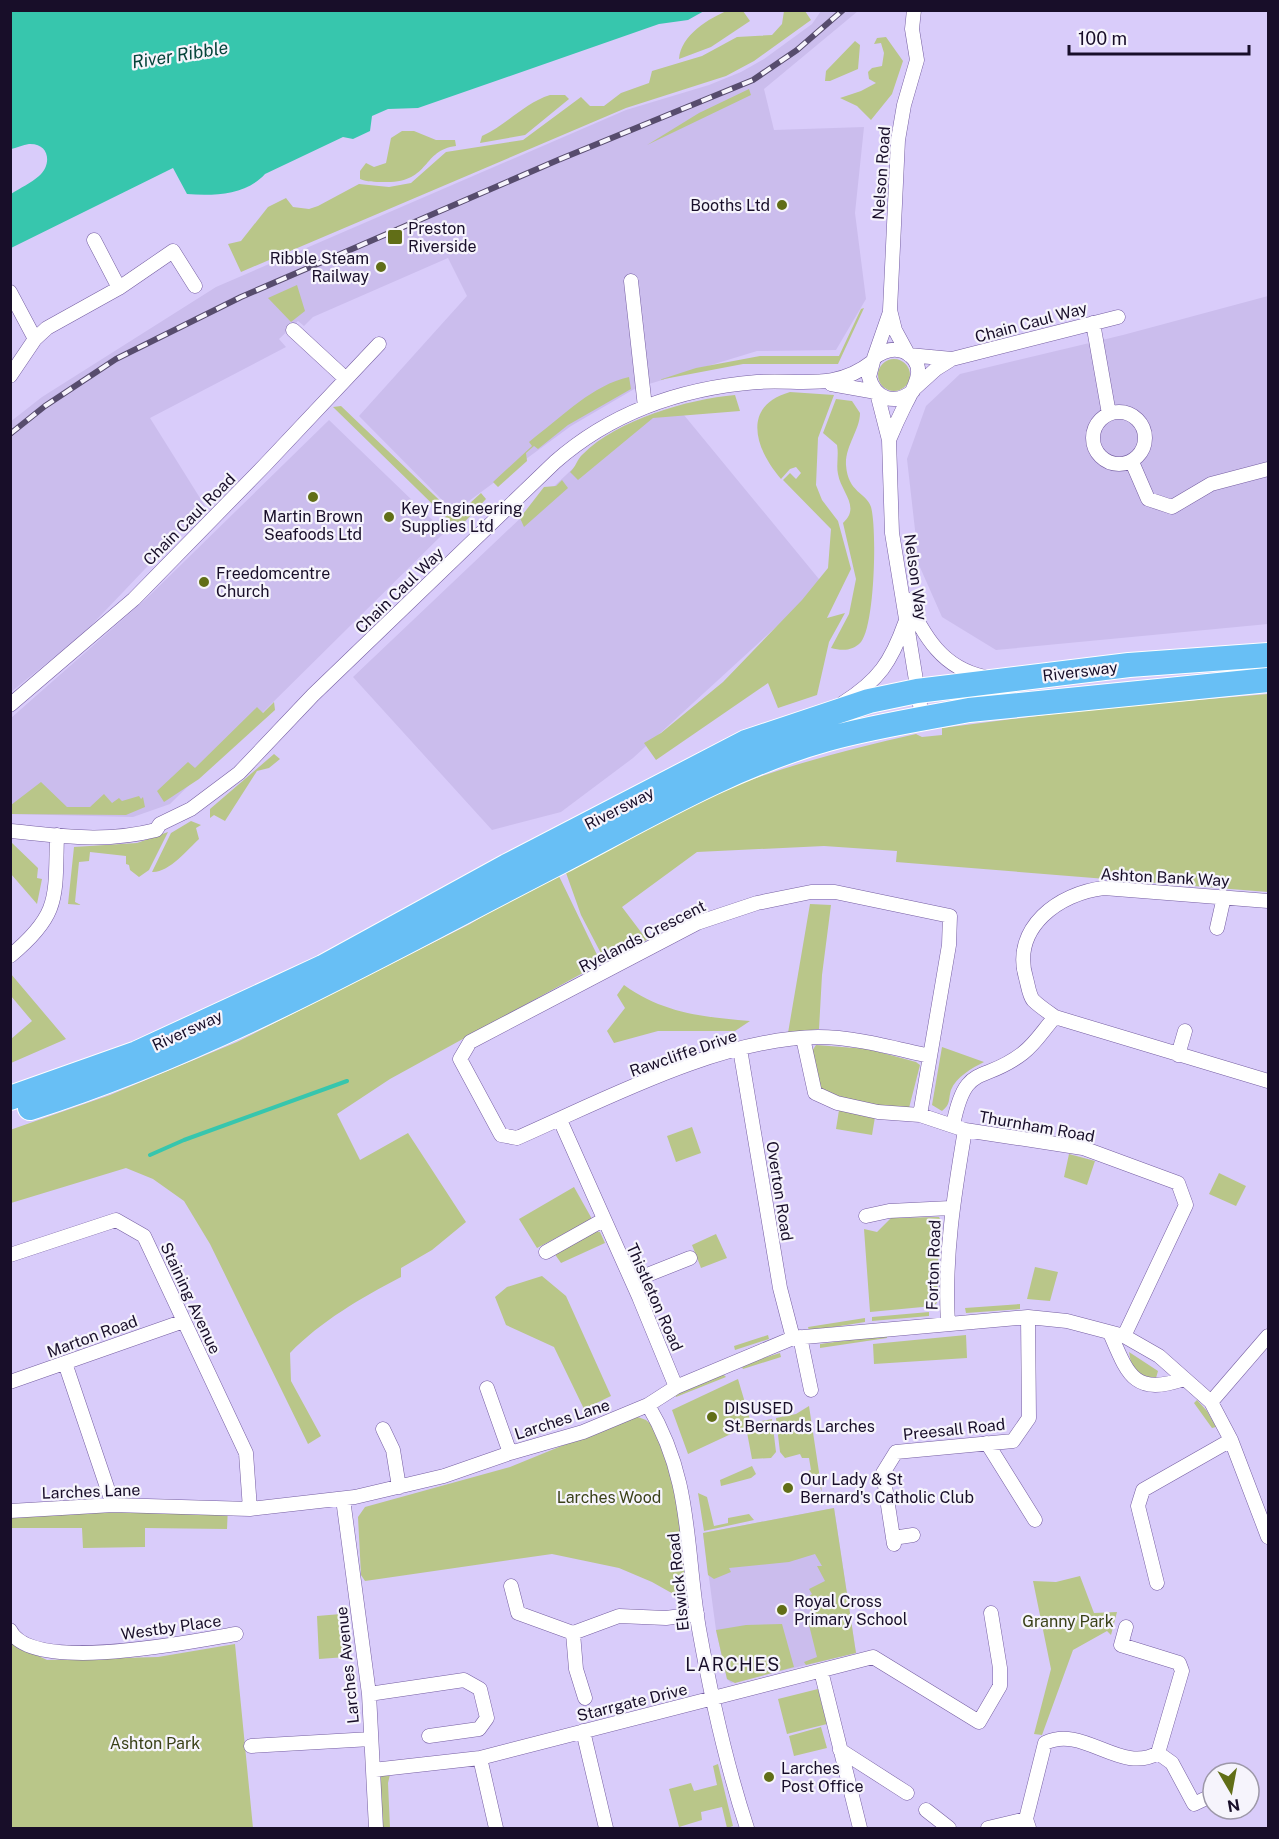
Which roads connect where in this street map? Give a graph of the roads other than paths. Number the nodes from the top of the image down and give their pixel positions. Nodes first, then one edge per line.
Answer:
1 (914, 10) edge
2 (94, 240) dead end
3 (632, 281) dead end
4 (195, 286) dead end
5 (118, 288) junction
6 (10, 292) edge
7 (890, 310) junction
8 (1118, 317) dead end
9 (1093, 323) junction
10 (293, 330) dead end
11 (35, 339) junction
12 (379, 344) dead end
13 (908, 354) junction
14 (952, 359) junction
15 (873, 360) junction
16 (10, 376) edge
17 (346, 379) junction
18 (826, 382) junction
19 (914, 390) junction
20 (876, 393) junction
21 (645, 407) junction
22 (1109, 414) junction
23 (889, 440) junction
24 (1132, 462) junction
25 (1269, 469) edge
26 (901, 590) junction
27 (905, 621) junction
28 (1269, 655) edge
29 (1008, 679) junction
30 (1269, 680) edge
31 (920, 702) junction
32 (10, 705) edge
33 (824, 715) junction
34 (10, 831) edge
35 (57, 835) junction
36 (1224, 897) junction
37 (1269, 901) edge
38 (1217, 928) dead end
39 (10, 956) edge
40 (1054, 1017) junction
41 (1185, 1031) dead end
42 (803, 1038) junction
43 (740, 1049) junction
44 (1178, 1054) junction
45 (930, 1056) junction
46 (1269, 1081) edge
47 (10, 1098) edge
48 (10, 1114) edge
49 (920, 1115) junction
50 (560, 1120) junction
51 (959, 1128) junction
52 (951, 1208) junction
53 (866, 1216) dead end
54 (603, 1220) junction
55 (546, 1252) dead end
56 (10, 1255) edge
57 (690, 1258) dead end
58 (632, 1281) junction
59 (1028, 1317) junction
60 (184, 1321) junction
61 (948, 1324) junction
62 (1117, 1335) junction
63 (1269, 1336) edge
64 (796, 1337) junction
65 (65, 1363) junction
66 (1185, 1379) junction
67 (10, 1382) edge
68 (676, 1387) junction
69 (487, 1388) dead end
70 (811, 1390) dead end
71 (1211, 1402) junction
72 (648, 1405) junction
73 (383, 1429) dead end
74 (1231, 1440) junction
75 (987, 1443) junction
76 (510, 1453) junction
77 (399, 1487) junction
78 (343, 1499) junction
79 (1263, 1502) edge
80 (113, 1505) junction
81 (250, 1509) junction
82 (10, 1511) edge
83 (1035, 1520) dead end
84 (912, 1535) dead end
85 (1269, 1537) edge
86 (1157, 1583) dead end
87 (511, 1586) dead end
88 (991, 1613) dead end
89 (697, 1614) junction
90 (1126, 1627) dead end
91 (10, 1630) edge
92 (573, 1633) junction
93 (236, 1634) dead end
94 (821, 1671) junction
95 (369, 1694) junction
96 (585, 1698) dead end
97 (713, 1699) junction
98 (583, 1731) junction
99 (449, 1734) junction
100 (429, 1736) dead end
101 (371, 1739) junction
102 (251, 1746) dead end
103 (840, 1750) junction
104 (1158, 1753) junction
105 (480, 1758) junction
106 (453, 1760) junction
107 (373, 1770) junction
108 (907, 1793) dead end
109 (1201, 1801) edge
110 (926, 1810) dead end
111 (1027, 1824) edge
112 (376, 1828) edge
113 (496, 1828) edge
114 (606, 1828) edge
115 (747, 1828) edge
116 (860, 1828) edge
117 (949, 1828) edge
118 (988, 1828) edge

1 - 7 street, Nelson Road
2 - 5 street
3 - 21 street
4 - 5 street
5 - 11 street
6 - 11 street
7 - 13 street, Nelson Road
7 - 15 street, Nelson Road
8 - 9 street, Chain Caul Way
9 - 14 street, Chain Caul Way
9 - 22 street
10 - 17 street
11 - 16 street
12 - 17 street, Chain Caul Road
13 - 14 street, Chain Caul Way
13 - 15 street
13 - 19 street
14 - 19 street, Chain Caul Way
15 - 18 street, Chain Caul Way
15 - 20 street
17 - 32 street, Chain Caul Road
18 - 20 street, Chain Caul Way
18 - 21 street, Chain Caul Way
19 - 20 street
19 - 23 street, Nelson Way
20 - 23 street, Nelson Way
21 - 35 street, Chain Caul Way
22 - 24 street
22 - 24 street
23 - 26 street, Nelson Way
24 - 25 street
26 - 27 street, Nelson Way
26 - 29 street
27 - 31 street, Nelson Way
27 - 33 street
28 - 29 highway, Riversway
29 - 31 highway, Riversway
30 - 31 highway, Riversway
31 - 33 highway, Riversway
31 - 48 highway, Riversway
33 - 47 highway, Riversway
34 - 35 street, Chain Caul Way
35 - 39 street
36 - 37 street, Ashton Bank Way
36 - 38 street
36 - 40 street, Ashton Bank Way
40 - 44 street, Ashton Bank Way
40 - 51 street
41 - 44 street
42 - 43 street, Rawcliffe Drive
42 - 45 street, Rawcliffe Drive
42 - 49 street, Thurnham Road
43 - 50 street, Rawcliffe Drive
43 - 64 street, Overton Road
44 - 46 street, Ashton Bank Way
45 - 49 street, Ryelands Crescent
45 - 50 street, Ryelands Crescent
49 - 51 street, Thurnham Road
50 - 54 street, Thistleton Road
51 - 52 street, Forton Road
51 - 62 street, Thurnham Road
52 - 53 street, Forton Road
52 - 61 street, Forton Road
54 - 55 street
54 - 58 street, Thistleton Road
56 - 60 street, Staining Avenue
57 - 58 street
58 - 68 street, Thistleton Road
59 - 61 street, Larches Lane
59 - 62 street, Larches Lane
59 - 75 street, Preesall Road
60 - 65 street, Marton Road
60 - 81 street, Staining Avenue
61 - 64 street, Larches Lane
62 - 66 street, Larches Lane
62 - 66 street
63 - 71 street
64 - 68 street, Larches Lane
64 - 70 street, Overton Road
65 - 67 street, Marton Road
65 - 80 street
66 - 71 street, Larches Lane
68 - 72 street, Larches Lane
69 - 76 street
71 - 74 street
72 - 76 street, Larches Lane
72 - 89 street, Elswick Road
73 - 77 street
74 - 79 street
74 - 86 street
75 - 83 street
75 - 84 street, Preesall Road
76 - 77 street, Larches Lane
77 - 78 street, Larches Lane
78 - 81 street, Larches Lane
78 - 95 street, Larches Avenue
79 - 85 street
80 - 81 street, Larches Lane
80 - 82 street, Larches Lane
87 - 92 street
88 - 94 street, Starrgate Drive
89 - 92 street
89 - 97 street, Elswick Road
90 - 104 street
91 - 93 street, Westby Place
92 - 96 street
94 - 97 street, Starrgate Drive
94 - 103 street
95 - 99 street
95 - 101 street, Larches Avenue
97 - 98 street, Starrgate Drive
97 - 115 street, Elswick Road
98 - 105 street, Starrgate Drive
98 - 114 street
99 - 100 street
99 - 106 street
101 - 102 street
101 - 107 street, Larches Avenue
103 - 108 street
103 - 116 street
104 - 109 street
104 - 111 street
105 - 106 street, Starrgate Drive
105 - 113 street
106 - 107 street, Starrgate Drive
107 - 112 street, Larches Avenue
110 - 117 street
111 - 118 street

